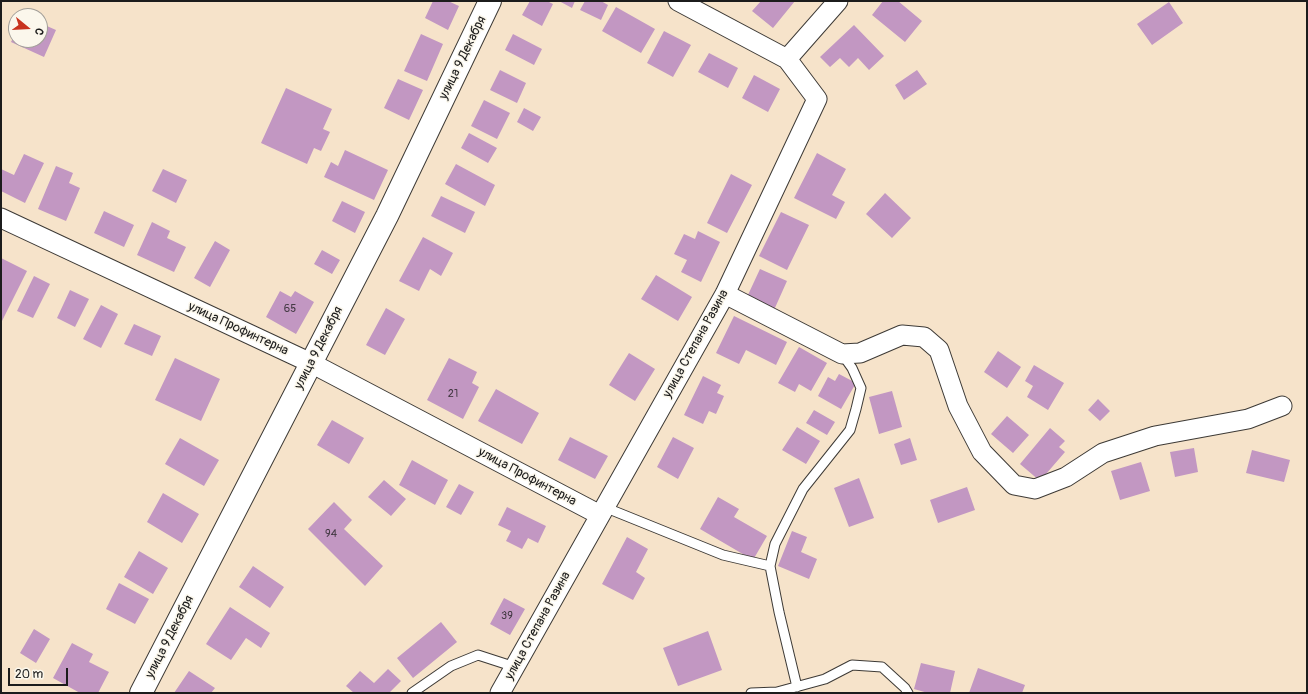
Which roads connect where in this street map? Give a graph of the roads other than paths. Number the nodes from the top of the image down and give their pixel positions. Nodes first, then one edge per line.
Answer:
1 (490, 1) edge
2 (678, 1) edge
3 (838, 1) edge
4 (787, 59) junction
5 (1, 218) edge
6 (725, 294) junction
7 (842, 354) junction
8 (311, 363) junction
9 (1282, 406) dead end
10 (602, 511) junction
11 (770, 566) junction
12 (515, 666) junction
13 (797, 686) junction
14 (141, 693) edge
15 (412, 693) edge
16 (500, 693) edge
17 (751, 693) edge
18 (908, 693) edge

1 - 8 street, улица 9 Декабря
2 - 4 street
3 - 4 street
4 - 6 street, улица Степана Разина
5 - 8 street, улица Профинтерна
6 - 7 street
6 - 10 street, улица Степана Разина
7 - 9 street
7 - 11 lane
8 - 10 street, улица Профинтерна
8 - 14 street, улица 9 Декабря
10 - 11 lane
10 - 12 street, улица Степана Разина
11 - 13 lane
12 - 15 lane
12 - 16 street, улица Степана Разина
13 - 17 lane
13 - 18 lane

